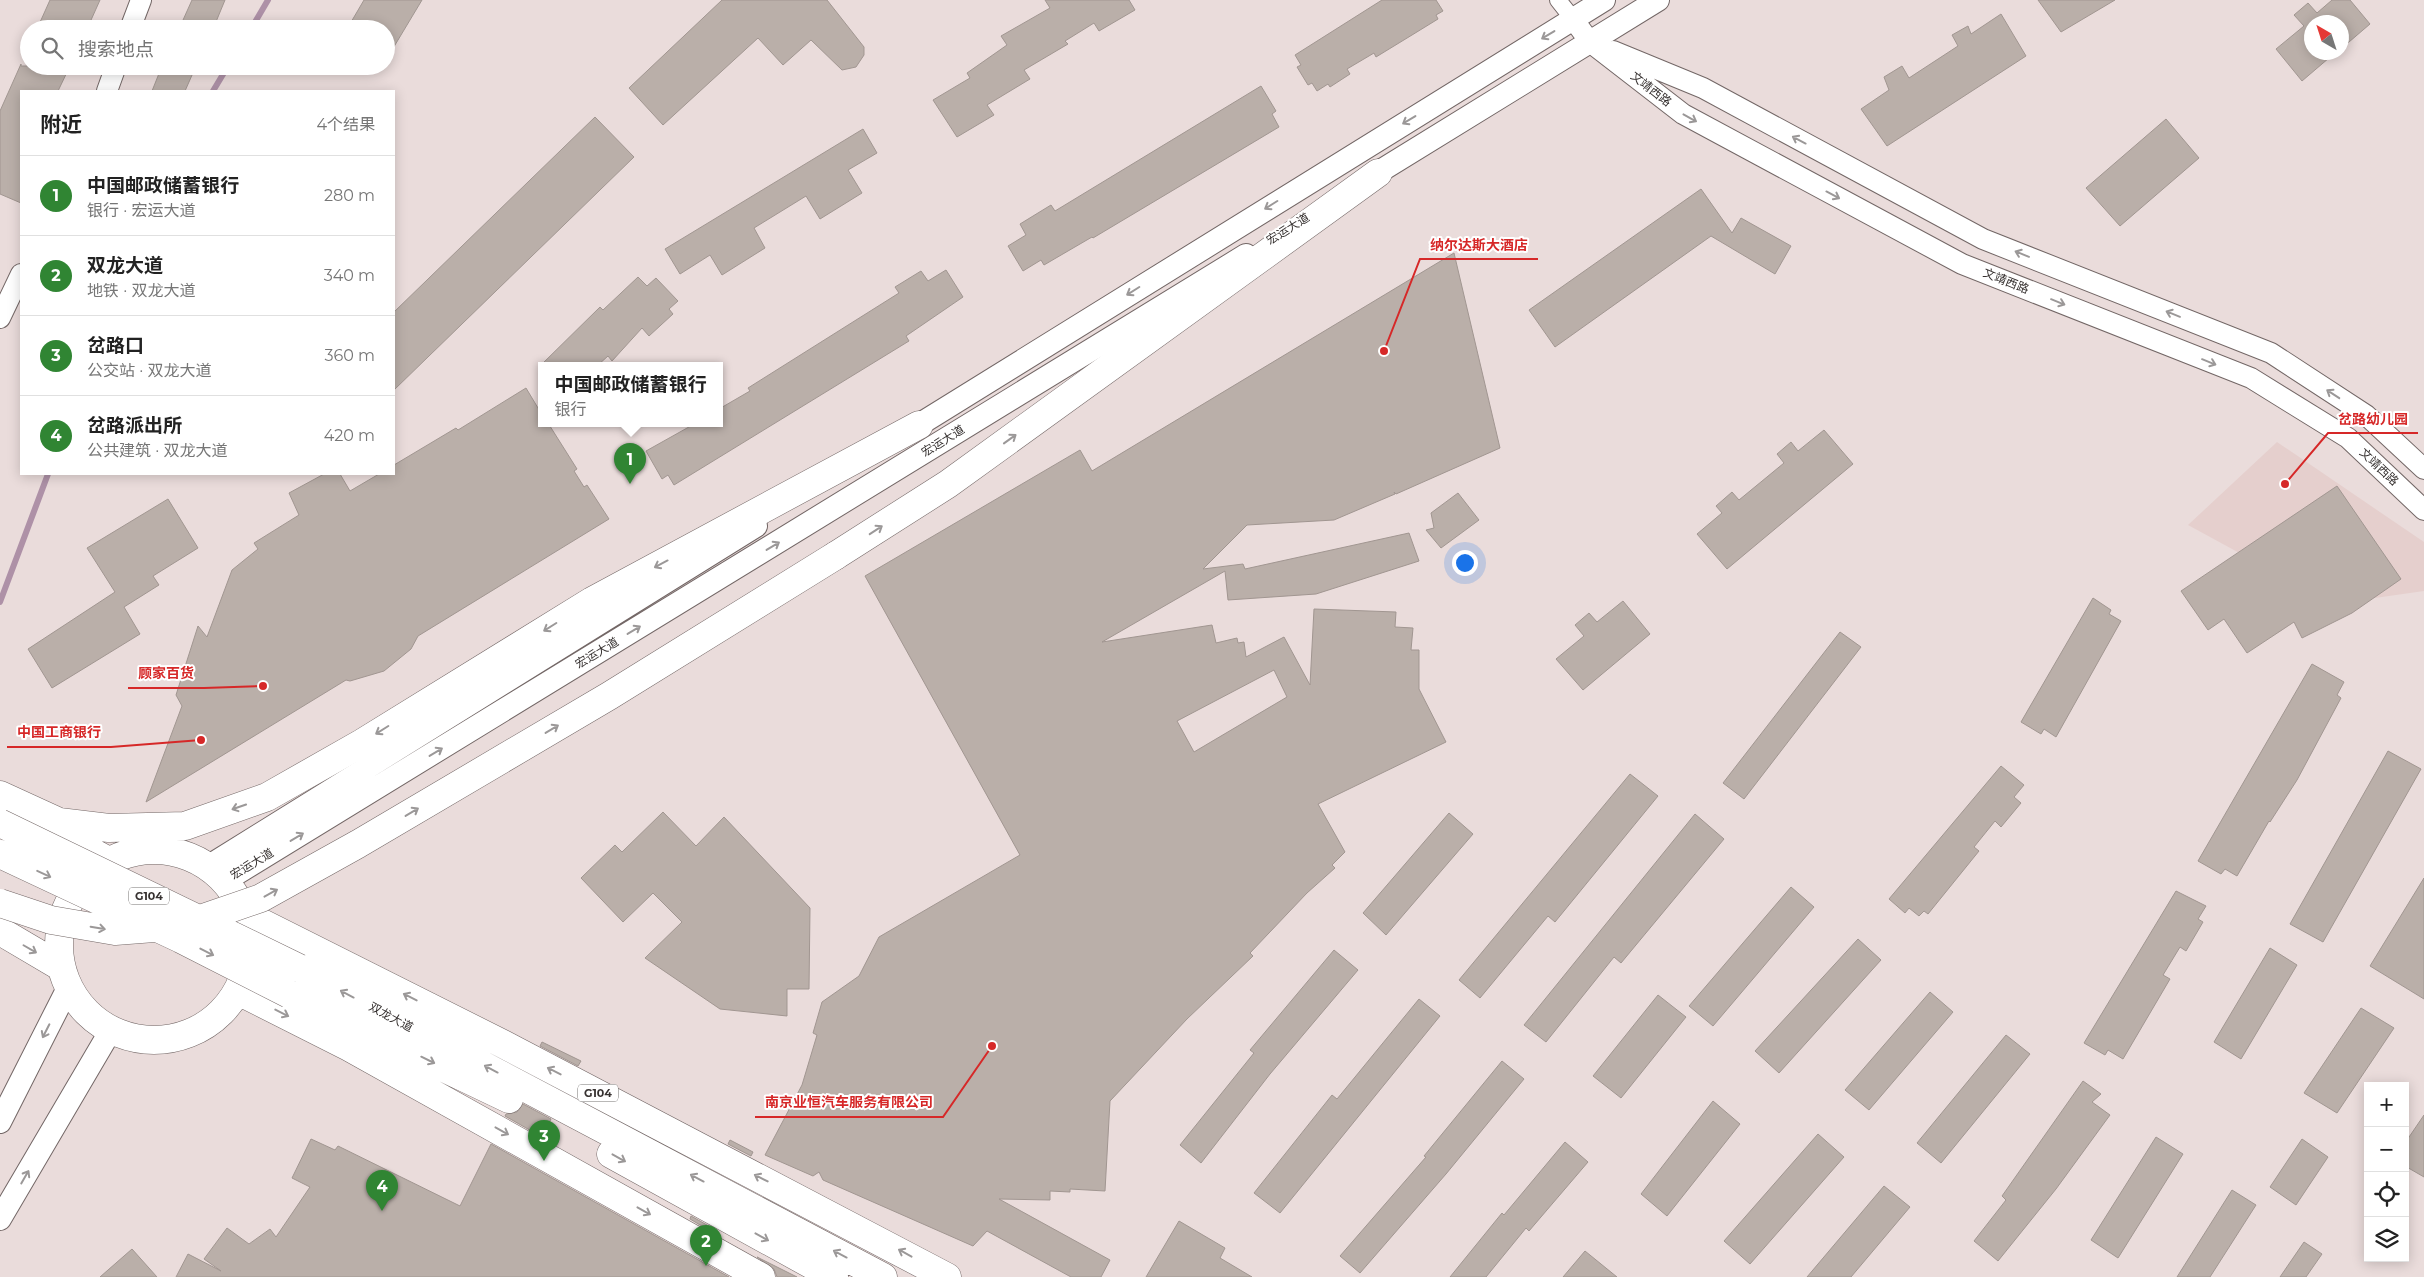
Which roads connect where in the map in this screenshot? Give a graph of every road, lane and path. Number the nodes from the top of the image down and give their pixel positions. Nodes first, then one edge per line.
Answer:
1 (141, 0) edge
2 (1558, 0) edge
3 (1604, 0) edge
4 (1658, 0) edge
5 (1573, 19) junction
6 (133, 20) edge
7 (1590, 42) junction
8 (113, 75) edge
9 (107, 90) edge
10 (1378, 173) junction
11 (20, 276) edge
12 (0, 318) edge
13 (919, 425) junction
14 (2424, 469) edge
15 (2424, 510) edge
16 (0, 795) edge
17 (0, 804) edge
18 (0, 823) edge
19 (0, 854) edge
20 (109, 861) junction
21 (218, 873) junction
22 (0, 903) edge
23 (246, 915) junction
24 (0, 931) edge
25 (64, 977) junction
26 (238, 991) junction
27 (111, 1030) junction
28 (0, 1122) edge
29 (0, 1219) edge
30 (761, 1277) edge
31 (834, 1277) edge
32 (883, 1277) edge
33 (947, 1277) edge

1 - 6 street
2 - 5 street
3 - 5 main road, 宏运大道
4 - 7 main road, 宏运大道
5 - 7 street, 文靖西路
5 -> 13 main road, 宏运大道
7 - 10 main road, 宏运大道
14 -> 7 street, 文靖西路
7 -> 15 street, 文靖西路
8 - 9 street
21 -> 10 main road, 宏运大道
22 -> 10 highway, bridge
11 - 12 street
13 -> 16 highway
13 - 21 main road, 宏运大道
17 - 20 highway
32 -> 18 highway, 双龙大道 / G104, bridge
19 -> 31 highway, 双龙大道 / G104, bridge
20 - 21 highway
20 - 25 highway
21 - 23 highway
23 - 26 highway
33 -> 23 highway, 双龙大道 / G104
24 -> 25 highway
25 - 27 highway
25 -> 28 main road
26 - 27 highway
26 -> 30 highway
29 -> 27 main road

